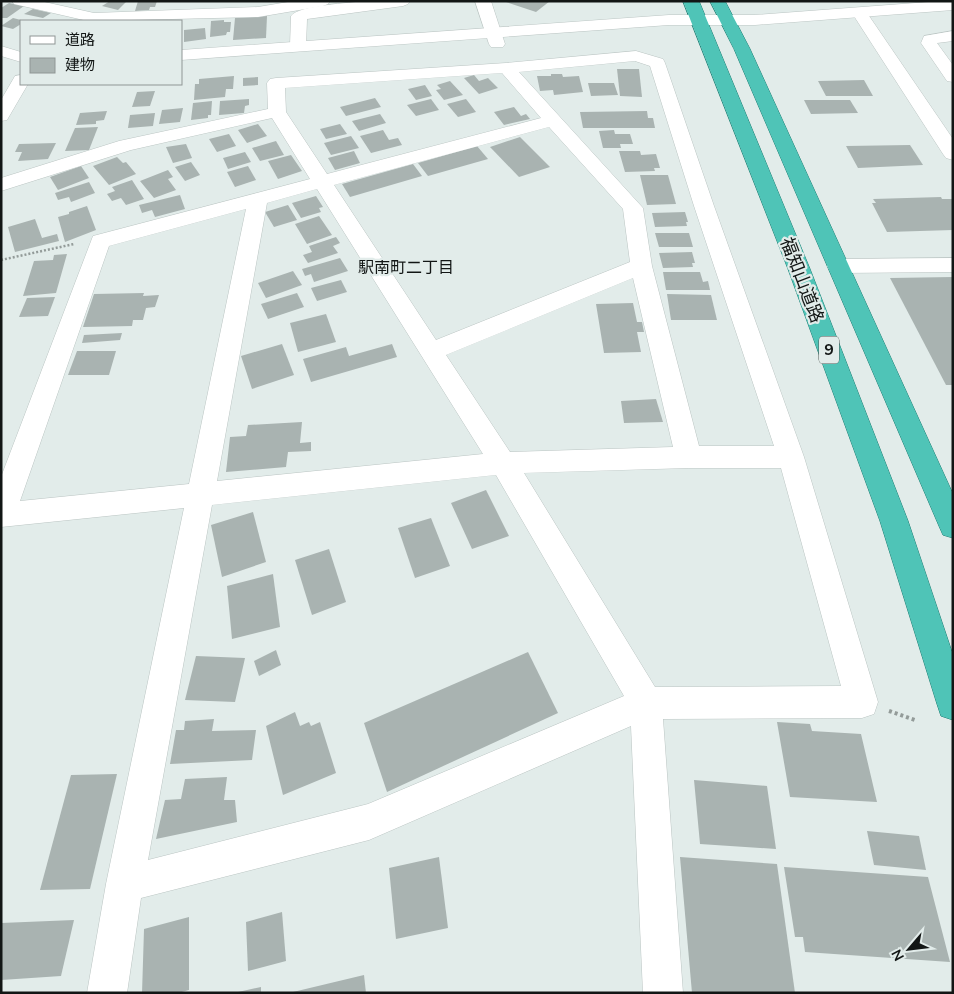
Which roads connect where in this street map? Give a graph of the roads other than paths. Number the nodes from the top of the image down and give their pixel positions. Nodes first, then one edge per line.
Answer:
1 (18, 1) edge
2 (323, 1) edge
3 (403, 1) edge
4 (483, 1) edge
5 (717, 1) edge
6 (953, 5) edge
7 (860, 13) junction
8 (697, 16) edge
9 (92, 20) edge
10 (728, 20) junction
11 (953, 36) edge
12 (496, 38) junction
13 (298, 46) junction
14 (1, 51) edge
15 (182, 55) edge
16 (20, 57) edge
17 (182, 67) edge
18 (506, 68) junction
19 (17, 76) edge
20 (953, 77) edge
21 (278, 112) junction
22 (1, 116) edge
23 (553, 120) junction
24 (953, 154) edge
25 (323, 181) junction
26 (1, 185) edge
27 (258, 199) junction
28 (953, 265) edge
29 (641, 266) junction
30 (838, 266) junction
31 (430, 352) junction
32 (689, 457) junction
33 (791, 457) junction
34 (503, 463) junction
35 (199, 493) junction
36 (1, 515) edge
37 (953, 526) edge
38 (646, 703) junction
39 (953, 704) edge
40 (125, 884) junction
41 (107, 993) edge
42 (664, 993) edge

1 - 9 street
2 - 9 street
3 - 13 street
4 - 12 street
5 - 10 highway, 福知山道路
6 - 7 street
7 - 10 street
7 - 24 street
8 - 10 street
8 - 12 street
8 - 39 highway, 福知山道路 / 9
10 - 30 highway, 福知山道路
11 - 20 street
12 - 13 street
12 - 17 street
13 - 15 street
14 - 16 street
18 - 21 street
18 - 23 street
18 - 33 street
19 - 22 street
21 - 25 street
21 - 26 street
23 - 25 street
23 - 29 street
25 - 27 street
25 - 31 street
27 - 35 street
27 - 36 street
28 - 30 street
29 - 31 street
29 - 32 street
30 - 37 highway, 福知山道路
31 - 34 street
32 - 33 street
32 - 34 street
33 - 38 street
34 - 35 street
34 - 38 street
35 - 36 street
35 - 40 street
38 - 40 street
38 - 42 street
40 - 41 street

